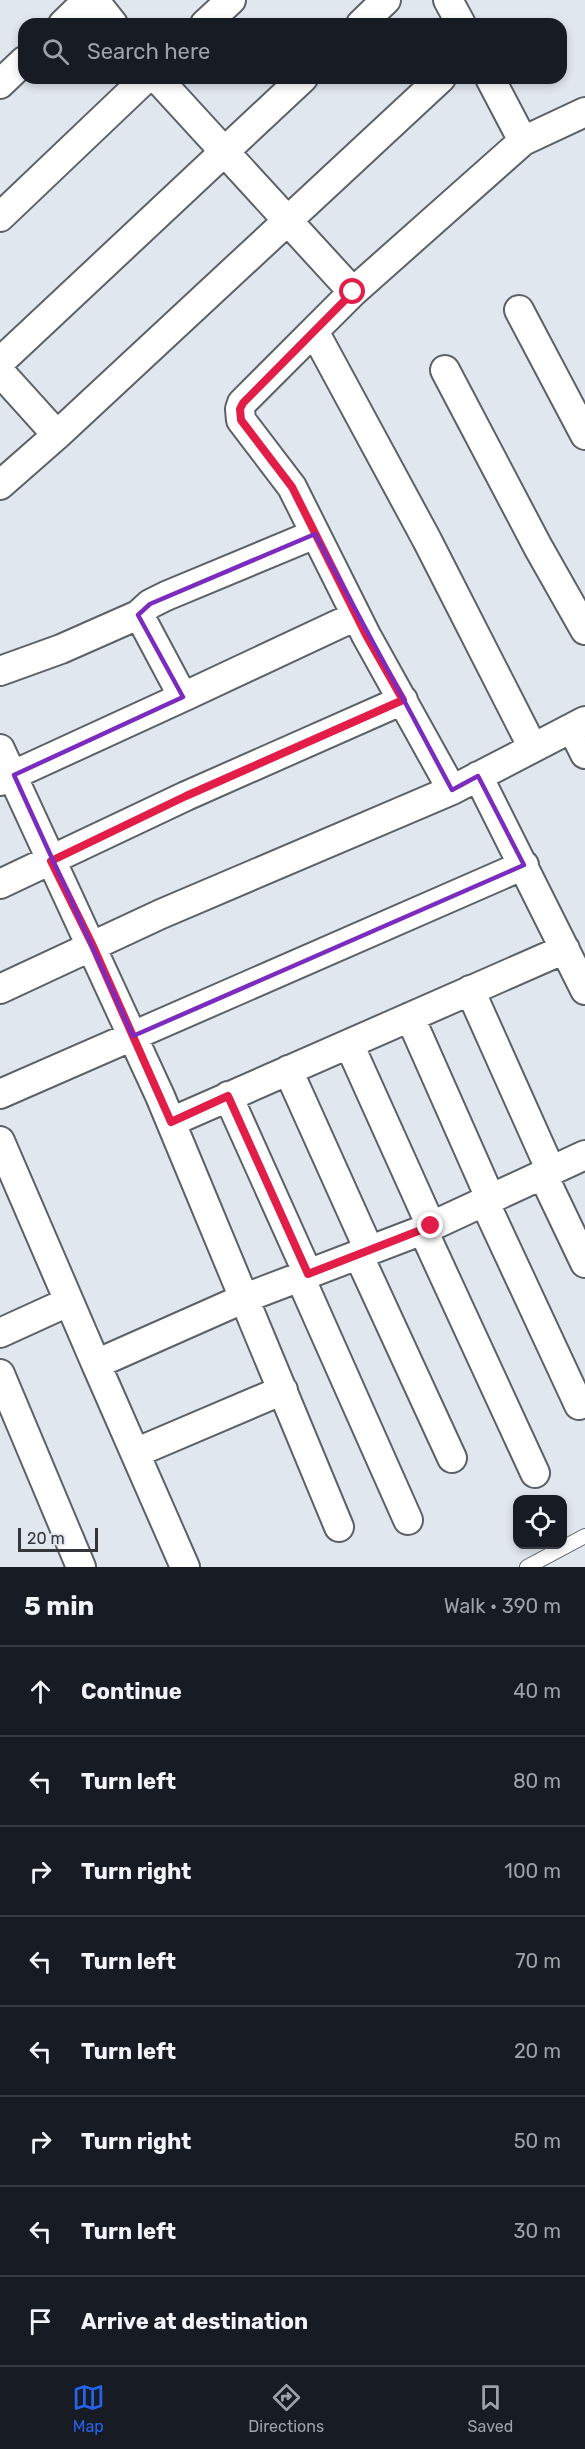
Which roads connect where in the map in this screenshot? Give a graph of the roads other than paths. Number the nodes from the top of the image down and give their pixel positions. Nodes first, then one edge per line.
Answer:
1 (88, 0) edge
2 (94, 0) edge
3 (231, 0) edge
4 (386, 0) edge
5 (448, 0) edge
6 (69, 18) edge
7 (108, 18) edge
8 (212, 18) edge
9 (367, 18) edge
10 (458, 18) edge
11 (18, 67) edge
12 (0, 84) edge
13 (140, 84) edge
14 (163, 84) edge
15 (297, 84) edge
16 (435, 84) edge
17 (493, 84) edge
18 (585, 112) edge
19 (523, 141) junction
20 (226, 151) junction
21 (0, 217) edge
22 (288, 221) junction
23 (353, 292) junction
24 (519, 310) dead end
25 (314, 331) junction
26 (0, 362) edge
27 (445, 370) dead end
28 (0, 372) edge
29 (57, 435) junction
30 (585, 435) edge
31 (0, 485) edge
32 (315, 534) junction
33 (138, 615) junction
34 (356, 616) junction
35 (585, 630) edge
36 (0, 671) edge
37 (183, 697) junction
38 (403, 700) junction
39 (578, 724) edge
40 (533, 748) junction
41 (0, 749) edge
42 (585, 754) edge
43 (478, 776) junction
44 (7, 778) edge
45 (452, 790) junction
46 (51, 861) junction
47 (524, 866) junction
48 (0, 884) edge
49 (93, 946) junction
50 (565, 949) junction
51 (0, 989) edge
52 (470, 990) junction
53 (585, 990) edge
54 (410, 1017) junction
55 (133, 1036) junction
56 (349, 1044) junction
57 (288, 1070) junction
58 (0, 1094) edge
59 (228, 1096) junction
60 (171, 1122) junction
61 (0, 1141) edge
62 (585, 1155) edge
63 (547, 1173) junction
64 (488, 1201) junction
65 (427, 1228) junction
66 (364, 1252) junction
67 (585, 1263) edge
68 (304, 1275) junction
69 (245, 1298) junction
70 (68, 1302) junction
71 (0, 1333) edge
72 (96, 1364) junction
73 (0, 1374) edge
74 (282, 1390) junction
75 (579, 1405) dead end
76 (135, 1453) junction
77 (452, 1458) dead end
78 (535, 1473) dead end
79 (408, 1520) dead end
80 (339, 1527) dead end
81 (585, 1536) edge
82 (81, 1567) edge
83 (185, 1567) edge
84 (527, 1567) edge

1 - 6 street
2 - 7 street
3 - 8 street
4 - 9 street
5 - 10 street
11 - 12 street
13 - 21 street
14 - 20 street
15 - 20 street
16 - 22 street
17 - 19 street
18 - 19 street
19 - 23 street
20 - 22 street
20 - 26 street
22 - 23 street
22 - 29 street
23 - 25 street
24 - 30 street
25 - 32 street
25 - 40 street
27 - 35 street
28 - 29 street
29 - 31 street
32 - 33 street
32 - 34 street
33 - 36 street
33 - 37 street
34 - 37 street
34 - 38 street
37 - 44 street
38 - 45 street
38 - 46 street
39 - 40 street
39 - 42 street
40 - 43 street
41 - 44 street
43 - 45 street
43 - 47 street
44 - 46 street
45 - 49 street
46 - 48 street
46 - 49 street
47 - 50 street
47 - 55 street
49 - 51 street
49 - 55 street
50 - 52 street
50 - 53 street
52 - 54 street
52 - 63 street
54 - 56 street
54 - 64 street
55 - 58 street
55 - 60 street
56 - 57 street
56 - 65 street
57 - 59 street
57 - 66 street
59 - 60 street
59 - 68 street
60 - 69 street
61 - 70 street
62 - 63 street
63 - 64 street
63 - 67 street
64 - 65 street
64 - 75 street
65 - 66 street
65 - 78 street
66 - 68 street
66 - 77 street
68 - 69 street
68 - 79 street
69 - 72 street
69 - 74 street
70 - 71 street
70 - 72 street
72 - 76 street
73 - 82 street
74 - 76 street
74 - 80 street
76 - 83 street
81 - 84 lane

